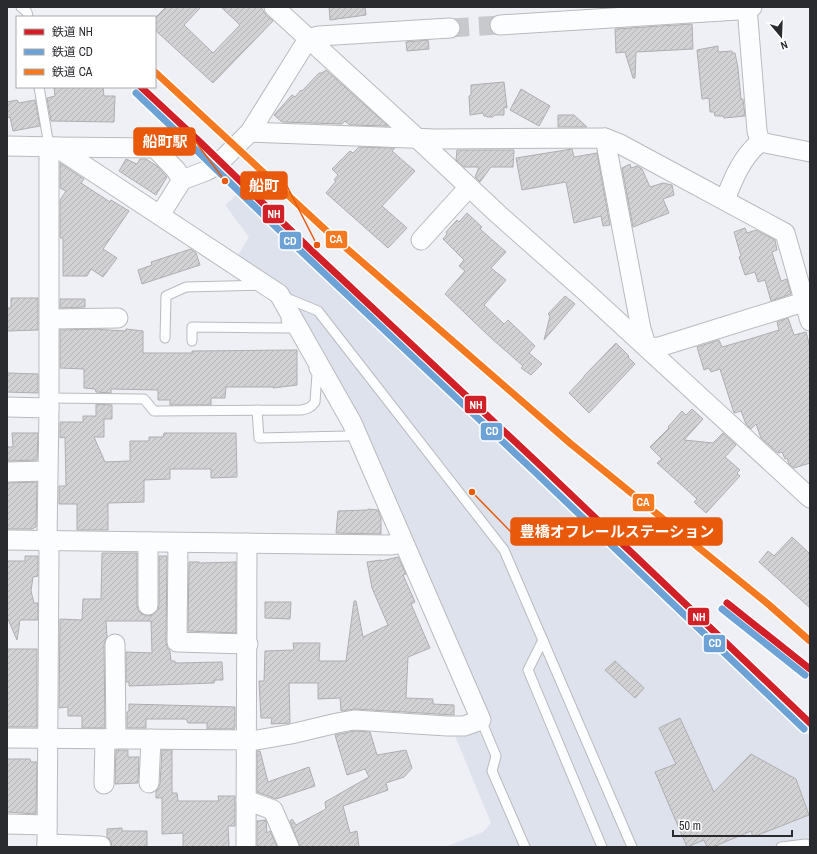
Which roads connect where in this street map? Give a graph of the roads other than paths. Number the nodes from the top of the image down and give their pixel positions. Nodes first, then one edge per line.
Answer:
1 (21, 7) edge
2 (274, 7) edge
3 (749, 7) edge
4 (599, 13) edge
5 (28, 16) edge
6 (500, 25) tunnel mouth
7 (450, 28) tunnel mouth
8 (308, 38) junction
9 (40, 88) edge
10 (250, 132) junction
11 (605, 138) junction
12 (418, 139) junction
13 (760, 142) junction
14 (7, 146) edge
15 (53, 146) junction
16 (810, 152) edge
17 (182, 180) junction
18 (469, 187) junction
19 (724, 200) junction
20 (160, 215) junction
21 (421, 240) dead end
22 (271, 290) junction
23 (807, 301) edge
24 (50, 318) junction
25 (118, 318) dead end
26 (810, 321) edge
27 (290, 328) junction
28 (165, 338) dead end
29 (192, 341) dead end
30 (647, 348) junction
31 (50, 403) junction
32 (7, 407) edge
33 (257, 410) junction
34 (347, 436) dead end
35 (47, 471) junction
36 (7, 472) edge
37 (810, 497) edge
38 (7, 540) edge
39 (47, 540) junction
40 (148, 542) junction
41 (178, 542) junction
42 (247, 543) junction
43 (403, 543) junction
44 (148, 605) dead end
45 (543, 640) junction
46 (115, 644) dead end
47 (248, 644) junction
48 (481, 720) junction
49 (7, 738) edge
50 (48, 738) junction
51 (111, 739) junction
52 (151, 739) junction
53 (246, 740) junction
54 (150, 783) dead end
55 (104, 784) dead end
56 (246, 800) junction
57 (7, 824) edge
58 (46, 825) junction
59 (806, 844) dead end
60 (47, 846) edge
61 (101, 846) edge
62 (246, 847) edge
63 (289, 847) edge
64 (525, 847) edge
65 (602, 847) edge
66 (632, 847) edge
67 (781, 847) edge

1 - 5 lane
2 - 8 street
3 - 4 street
3 - 13 street
4 - 6 street
7 - 8 street
8 - 10 street
8 - 12 street
9 - 15 lane
10 - 12 street
10 - 17 street
11 - 12 street
11 - 19 street
11 - 30 street
12 - 18 street
13 - 16 street
13 - 19 street
14 - 15 street
15 - 17 street
15 - 20 street
15 - 24 street
17 - 20 street
18 - 21 street
18 - 30 street
19 - 23 street
20 - 22 street
22 - 27 lane
22 - 28 lane
22 - 43 street
22 - 45 lane
23 - 26 street
23 - 30 street
24 - 25 street
24 - 31 street
27 - 29 lane
27 - 33 lane
30 - 37 street
31 - 32 street
31 - 33 lane
31 - 35 street
33 - 34 lane
35 - 36 street
35 - 39 street
38 - 39 street
39 - 40 street
39 - 50 street
40 - 41 street
40 - 44 street
41 - 42 street
41 - 47 street
42 - 43 street
42 - 47 street
43 - 48 street
45 - 65 lane
45 - 66 lane
46 - 51 street
47 - 53 street
48 - 53 street
48 - 64 lane
49 - 50 street
50 - 51 street
50 - 58 street
51 - 52 street
51 - 55 street
52 - 53 street
52 - 54 street
53 - 56 street
56 - 62 street
56 - 63 street
57 - 58 street
58 - 60 street
59 - 67 lane
60 - 61 street

